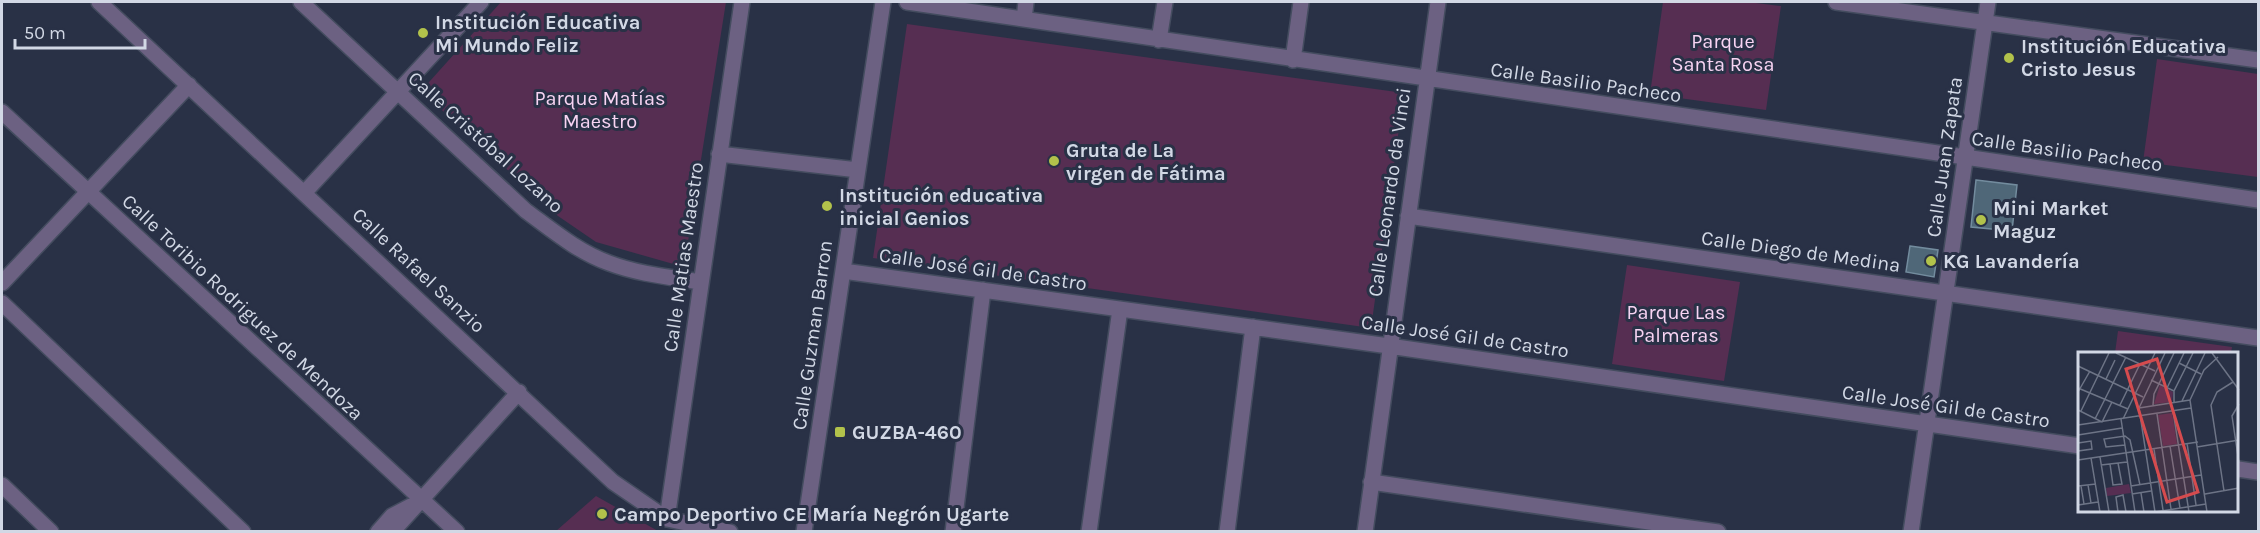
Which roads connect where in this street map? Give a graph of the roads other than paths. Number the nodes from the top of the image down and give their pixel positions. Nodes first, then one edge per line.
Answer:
1 (99, 2) edge
2 (301, 2) edge
3 (481, 2) edge
4 (742, 2) edge
5 (883, 2) edge
6 (907, 2) edge
7 (1026, 2) edge
8 (1165, 2) edge
9 (1301, 2) edge
10 (1438, 2) edge
11 (1836, 2) edge
12 (1988, 2) edge
13 (1024, 18) junction
14 (1984, 23) junction
15 (1159, 40) junction
16 (1293, 60) junction
17 (2259, 60) edge
18 (1426, 80) junction
19 (189, 85) junction
20 (398, 92) junction
21 (2, 112) edge
22 (719, 154) junction
23 (1965, 158) junction
24 (858, 170) junction
25 (87, 191) junction
26 (305, 192) junction
27 (2259, 200) edge
28 (1408, 216) junction
29 (843, 270) junction
30 (700, 282) junction
31 (2, 283) edge
32 (983, 290) junction
33 (1945, 293) junction
34 (2, 303) edge
35 (1120, 309) junction
36 (1253, 327) junction
37 (2259, 338) edge
38 (1389, 346) junction
39 (519, 392) junction
40 (1926, 424) junction
41 (2078, 446) edge
42 (2239, 469) edge
43 (2259, 472) edge
44 (1371, 482) junction
45 (2, 485) edge
46 (421, 500) junction
47 (667, 519) junction
48 (51, 531) edge
49 (243, 531) edge
50 (378, 531) edge
51 (392, 531) edge
52 (457, 531) edge
53 (730, 531) edge
54 (804, 531) edge
55 (953, 531) edge
56 (1089, 531) edge
57 (1227, 531) edge
58 (1365, 531) edge
59 (1718, 531) edge
60 (1911, 531) edge

1 - 19 street, Calle Rafael Sanzio
2 - 20 street, Calle Cristóbal Lozano
3 - 20 street
4 - 22 street, Calle Matias Maestro
5 - 24 street, Calle Guzman Barron
6 - 13 street, Calle Basilio Pacheco
7 - 13 street
8 - 15 street
9 - 16 street
10 - 18 street, Calle Leonardo da Vinci
11 - 14 street
12 - 14 street, Calle Juan Zapata
13 - 15 street, Calle Basilio Pacheco
14 - 17 street
14 - 23 street, Calle Juan Zapata
15 - 16 street, Calle Basilio Pacheco
16 - 18 street, Calle Basilio Pacheco
18 - 23 street, Calle Basilio Pacheco
18 - 28 street, Calle Leonardo da Vinci
19 - 25 street
19 - 26 street, Calle Rafael Sanzio
20 - 26 street
20 - 30 street, Calle Cristóbal Lozano
21 - 25 street, Calle Toribio Rodriguez de Mendoza
22 - 24 street
22 - 30 street, Calle Matias Maestro
23 - 27 street, Calle Basilio Pacheco
23 - 33 street, Calle Juan Zapata
24 - 29 street, Calle Guzman Barron
25 - 31 street
25 - 46 street, Calle Toribio Rodriguez de Mendoza
26 - 39 street, Calle Rafael Sanzio
28 - 33 street, Calle Diego de Medina
28 - 38 street, Calle Leonardo da Vinci
29 - 32 street, Calle José Gil de Castro
29 - 54 street, Calle Guzman Barron
30 - 47 street, Calle Matias Maestro
32 - 35 street, Calle José Gil de Castro
32 - 55 street
33 - 37 street, Calle Diego de Medina
33 - 40 street, Calle Juan Zapata
34 - 49 street
35 - 36 street, Calle José Gil de Castro
35 - 56 street
36 - 38 street, Calle José Gil de Castro
36 - 57 street
38 - 40 street, Calle José Gil de Castro
38 - 44 street, Calle Leonardo da Vinci
39 - 46 street
39 - 47 street, Calle Rafael Sanzio
40 - 41 street, Calle José Gil de Castro
40 - 60 street, Calle Juan Zapata
42 - 43 street
44 - 58 street, Calle Leonardo da Vinci
44 - 59 street
45 - 48 street
46 - 50 street
46 - 51 street
46 - 52 street, Calle Toribio Rodriguez de Mendoza
47 - 53 street, Calle Rafael Sanzio

